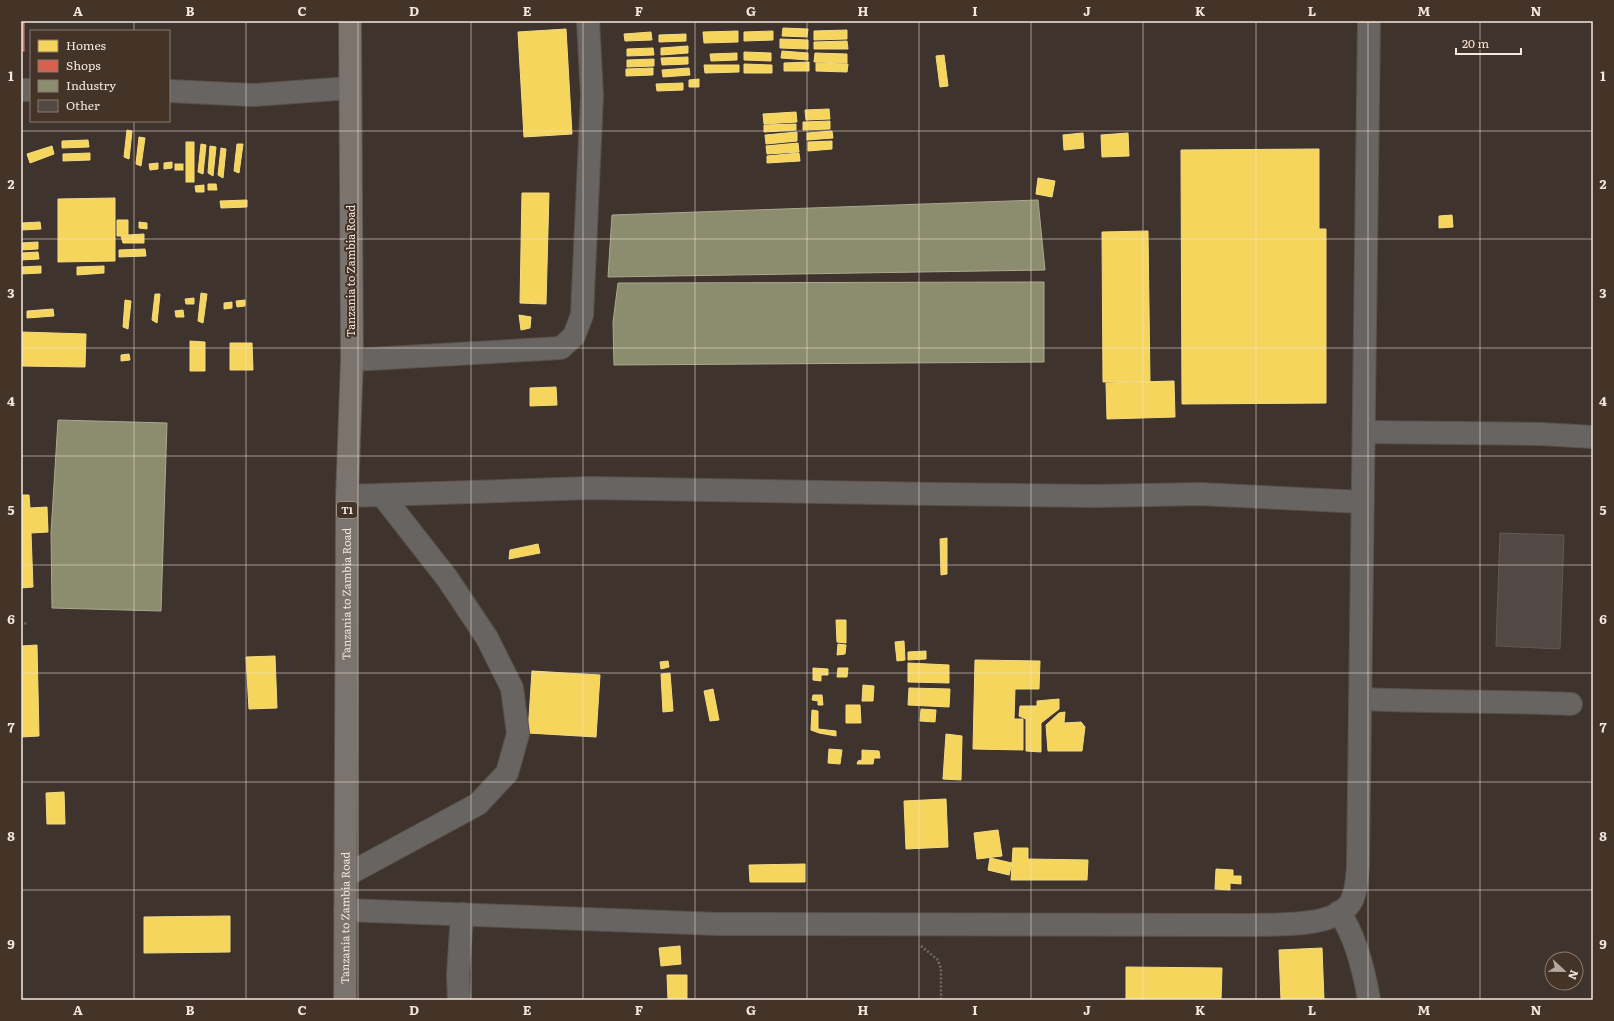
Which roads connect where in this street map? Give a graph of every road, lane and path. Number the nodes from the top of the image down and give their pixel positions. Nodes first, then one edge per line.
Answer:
1 (350, 21) edge
2 (588, 21) edge
3 (1369, 21) edge
4 (350, 88) junction
5 (170, 91) edge
6 (352, 360) junction
7 (1364, 432) junction
8 (1593, 437) edge
9 (382, 495) junction
10 (347, 496) junction
11 (1363, 502) junction
12 (26, 623) dead end
13 (21, 626) edge
14 (1360, 699) junction
15 (1571, 704) dead end
16 (346, 876) junction
17 (345, 910) junction
18 (1339, 912) junction
19 (462, 914) junction
20 (912, 924) junction
21 (345, 1000) edge
22 (459, 1000) edge
23 (941, 1000) edge
24 (1369, 1000) edge

1 - 4 highway, Tanzania to Zambia Road / T1
2 - 6 lane
3 - 7 lane
4 - 5 lane
4 - 6 highway, Tanzania to Zambia Road / T1
6 - 10 highway, Tanzania to Zambia Road / T1
7 - 8 lane
7 - 11 lane
9 - 10 lane
9 - 11 lane
9 - 16 lane
10 - 16 highway, Tanzania to Zambia Road / T1
11 - 14 lane
12 - 13 path
14 - 15 lane
14 - 18 lane
16 - 17 highway, Tanzania to Zambia Road / T1
17 - 19 lane
17 - 21 highway, Tanzania to Zambia Road / T1
18 - 20 lane
18 - 24 lane
19 - 20 lane
19 - 22 lane
20 - 23 path

